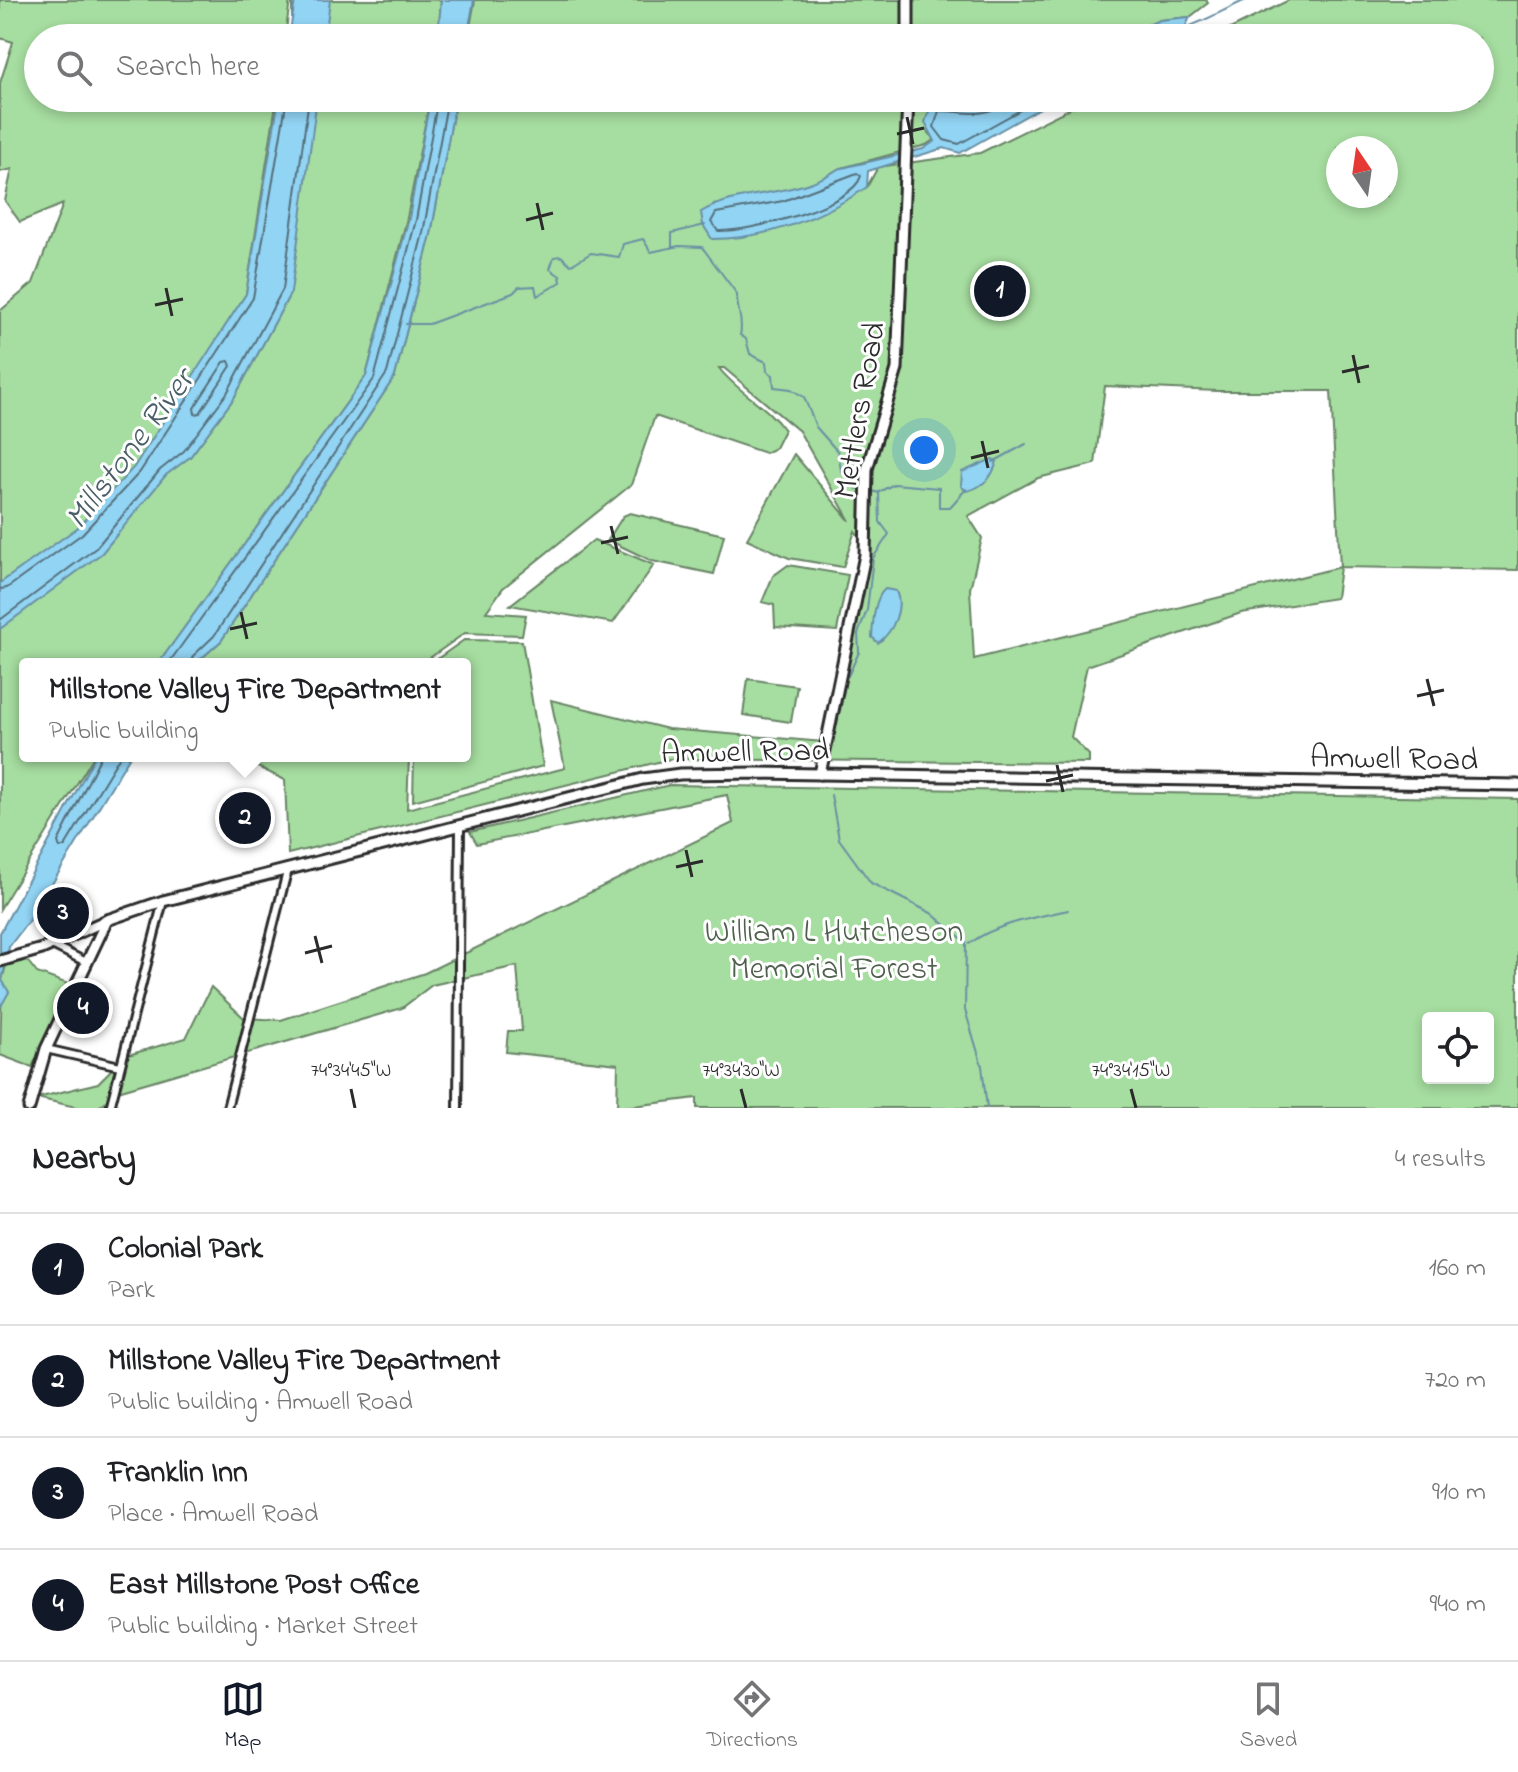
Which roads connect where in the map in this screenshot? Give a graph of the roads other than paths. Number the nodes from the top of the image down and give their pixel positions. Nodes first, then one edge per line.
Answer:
1 (908, 0) edge
2 (908, 24) edge
3 (908, 112) edge
4 (820, 774) junction
5 (1518, 785) edge
6 (460, 825) junction
7 (288, 868) junction
8 (163, 901) junction
9 (107, 920) junction
10 (52, 945) junction
11 (2, 960) edge
12 (88, 963) junction
13 (46, 1049) junction
14 (120, 1066) junction
15 (227, 1106) edge
16 (29, 1108) edge
17 (110, 1108) edge
18 (239, 1108) edge
19 (458, 1108) edge

1 - 2 main road
3 - 4 main road, Mettlers Road
4 - 5 main road, Amwell Road
4 - 6 main road, Amwell Road
6 - 7 main road, Amwell Road
6 - 19 street
7 - 8 main road, Amwell Road
7 - 15 street
8 - 9 main road, Amwell Road
8 - 14 street
9 - 10 main road, Amwell Road
9 - 12 main road
10 - 11 main road, Amwell Road
10 - 12 street
12 - 13 main road
13 - 14 street
13 - 16 main road
14 - 17 street
15 - 18 street

